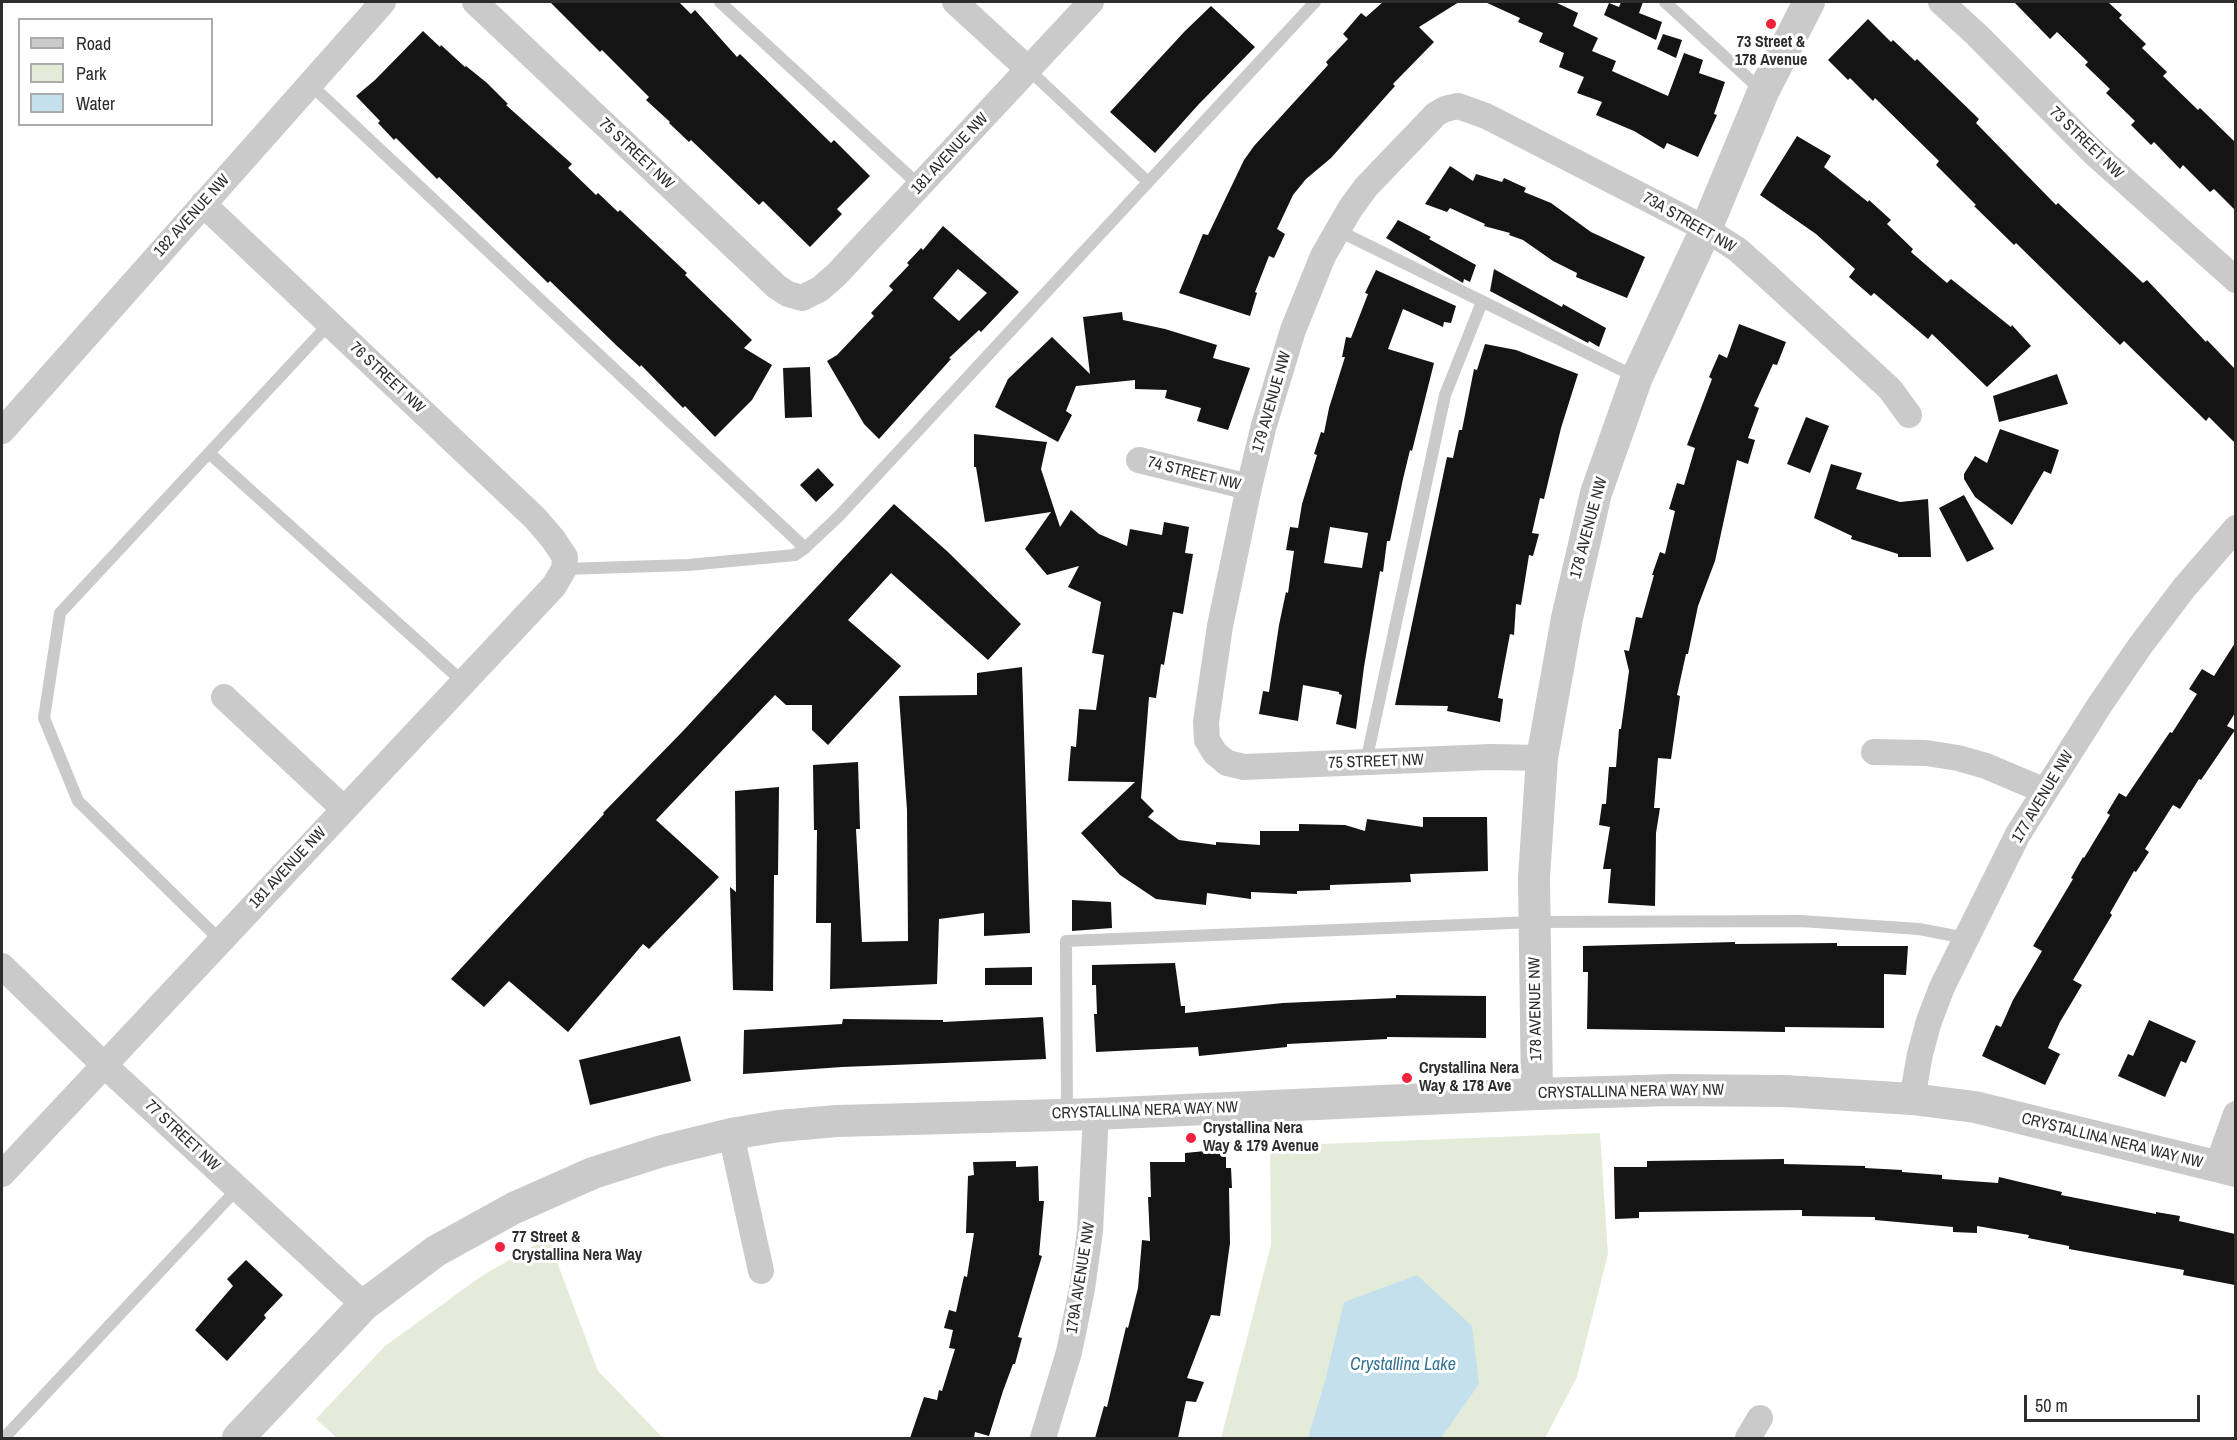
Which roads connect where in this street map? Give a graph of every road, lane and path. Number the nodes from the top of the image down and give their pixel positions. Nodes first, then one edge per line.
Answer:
1 (383, 2) edge
2 (475, 2) edge
3 (720, 2) edge
4 (955, 2) edge
5 (1091, 2) edge
6 (1315, 2) edge
7 (1665, 2) edge
8 (1809, 2) edge
9 (1941, 2) edge
10 (1028, 69) junction
11 (310, 84) junction
12 (1763, 92) junction
13 (1458, 106) joint
14 (1148, 182) junction
15 (920, 186) junction
16 (203, 204) junction
17 (1706, 229) junction
18 (1337, 230) junction
19 (2235, 280) edge
20 (802, 298) joint
21 (1482, 302) junction
22 (329, 324) junction
23 (1637, 377) junction
24 (1909, 415) dead end
25 (2, 431) edge
26 (209, 453) junction
27 (1139, 460) dead end
28 (1249, 487) junction
29 (2235, 528) edge
30 (806, 548) junction
31 (565, 563) junction
32 (463, 682) junction
33 (224, 697) dead end
34 (1215, 753) joint
35 (1874, 753) dead end
36 (1542, 758) junction
37 (1366, 762) junction
38 (2045, 791) junction
39 (344, 809) junction
40 (1535, 922) junction
41 (1966, 938) junction
42 (220, 940) junction
43 (2, 966) edge
44 (104, 1064) junction
45 (1538, 1094) junction
46 (1912, 1099) junction
47 (1082, 1114) junction
48 (2235, 1114) edge
49 (731, 1134) junction
50 (2226, 1169) edge
51 (2, 1174) edge
52 (238, 1188) junction
53 (760, 1271) dead end
54 (364, 1305) junction
55 (4, 1438) edge
56 (238, 1438) edge
57 (1042, 1438) edge

1 - 11 street, 182 AVENUE NW
2 - 20 street, 75 STREET NW
3 - 15 lane
4 - 10 street
5 - 10 street, 181 AVENUE NW
6 - 14 lane
7 - 12 lane
8 - 12 street, 178 AVENUE NW
9 - 19 street, 73 STREET NW
10 - 14 lane
10 - 15 street, 181 AVENUE NW
11 - 16 street, 182 AVENUE NW
11 - 30 lane
12 - 17 street, 178 AVENUE NW
13 - 17 street, 73A STREET NW
13 - 18 street, 179 AVENUE NW
14 - 30 lane
15 - 20 street, 181 AVENUE NW
16 - 22 street, 76 STREET NW
16 - 25 street, 182 AVENUE NW
17 - 23 street, 178 AVENUE NW
17 - 24 street, 73A STREET NW
18 - 21 lane
18 - 28 street, 179 AVENUE NW
21 - 23 lane
21 - 37 lane
22 - 26 lane
22 - 31 street, 76 STREET NW
23 - 36 street, 178 AVENUE NW
26 - 32 lane
26 - 42 lane
27 - 28 street, 74 STREET NW
28 - 34 street, 179 AVENUE NW
29 - 38 street, 177 AVENUE NW
30 - 31 lane
31 - 32 street, 181 AVENUE NW
32 - 39 street, 181 AVENUE NW
33 - 39 street
34 - 37 street, 75 STREET NW
35 - 38 street
36 - 37 street, 75 STREET NW
36 - 40 street, 178 AVENUE NW
38 - 41 street, 177 AVENUE NW
39 - 42 street, 181 AVENUE NW
40 - 41 lane
40 - 45 street, 178 AVENUE NW
40 - 47 lane
41 - 46 street, 177 AVENUE NW
42 - 44 street, 181 AVENUE NW
43 - 44 street, 77 STREET NW
44 - 51 street, 181 AVENUE NW
44 - 52 street, 77 STREET NW
45 - 46 street, CRYSTALLINA NERA WAY NW
45 - 47 street, CRYSTALLINA NERA WAY NW
46 - 50 street, CRYSTALLINA NERA WAY NW
47 - 49 street, CRYSTALLINA NERA WAY NW
47 - 57 street, 179A AVENUE NW
48 - 50 street
49 - 53 street
49 - 54 street, CRYSTALLINA NERA WAY NW
52 - 54 street, 77 STREET NW
52 - 55 lane
54 - 56 street, CRYSTALLINA NERA WAY NW

